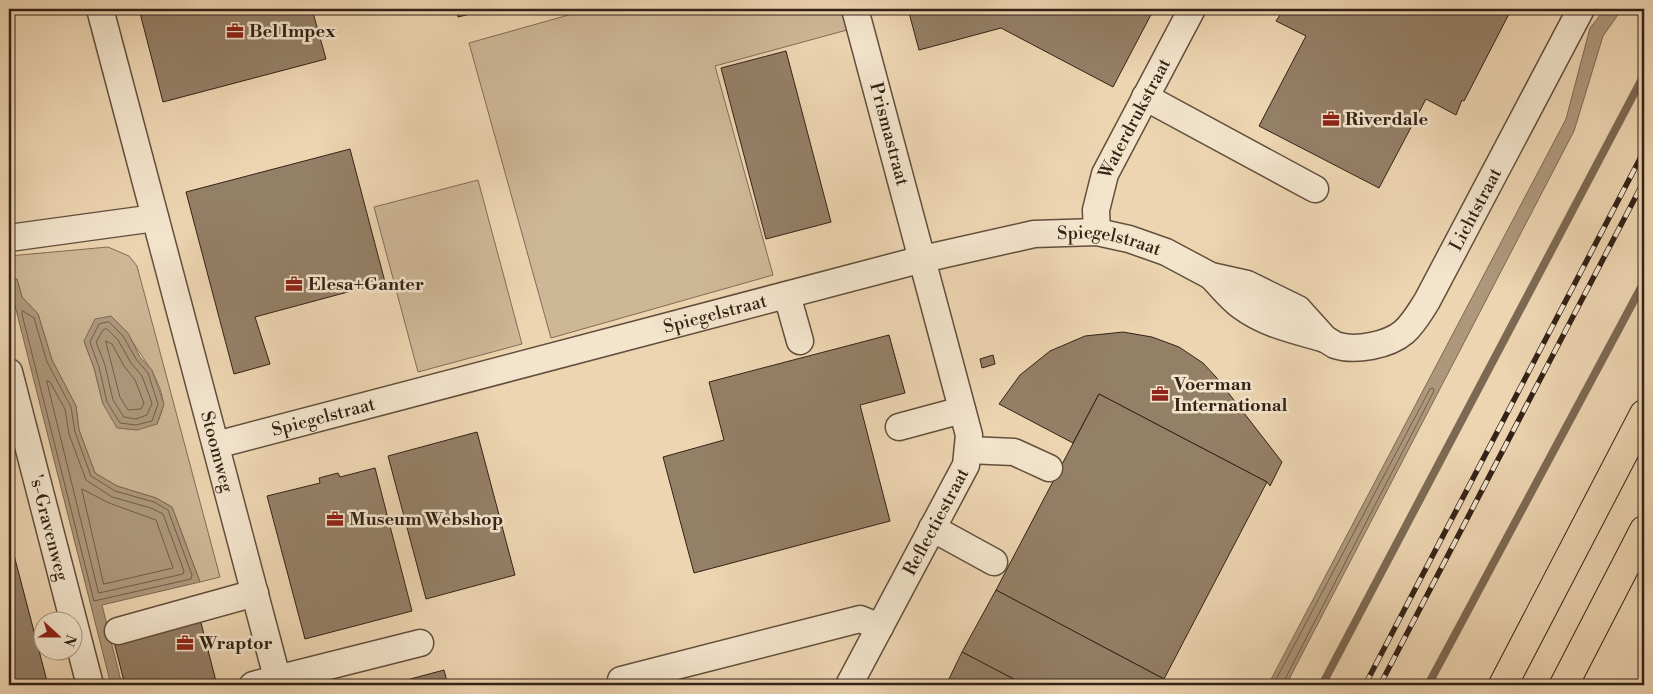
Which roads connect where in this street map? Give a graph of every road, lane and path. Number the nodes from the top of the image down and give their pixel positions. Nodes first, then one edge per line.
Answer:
1 (100, 9) edge
2 (855, 9) edge
3 (1192, 9) edge
4 (1581, 9) edge
5 (1145, 97) junction
6 (1315, 189) dead end
7 (155, 218) junction
8 (1097, 232) junction
9 (9, 238) edge
10 (923, 259) junction
11 (787, 295) junction
12 (1325, 339) joint
13 (800, 341) dead end
14 (9, 372) edge
15 (962, 410) junction
16 (1644, 414) edge
17 (899, 428) dead end
18 (216, 445) junction
19 (968, 450) junction
20 (1049, 468) dead end
21 (932, 528) junction
22 (1644, 530) edge
23 (994, 562) dead end
24 (255, 592) junction
25 (880, 627) junction
26 (118, 631) dead end
27 (420, 643) dead end
28 (621, 680) dead end
29 (860, 682) edge
30 (270, 683) edge
31 (90, 685) edge
32 (1503, 685) edge
33 (1564, 685) edge

1 - 7 street, Stoomweg
2 - 10 street, Prismastraat
3 - 5 street, Waterdrukstraat
4 - 12 street, Lichtstraat
5 - 6 street
5 - 8 street, Waterdrukstraat
7 - 9 street
7 - 18 street, Stoomweg
8 - 10 street, Spiegelstraat
8 - 12 street, Spiegelstraat
10 - 11 street, Spiegelstraat
10 - 15 street, Reflectiestraat
11 - 13 street
11 - 18 street, Spiegelstraat
14 - 31 street, 's-Gravenweg
15 - 17 street
15 - 19 street, Reflectiestraat
16 - 32 highway
18 - 24 street, Stoomweg
19 - 20 street
19 - 21 street, Reflectiestraat
21 - 23 street
21 - 25 street, Reflectiestraat
22 - 33 highway
24 - 26 street
24 - 30 street, Stoomweg
25 - 28 street
25 - 29 street, Reflectiestraat
27 - 30 street

